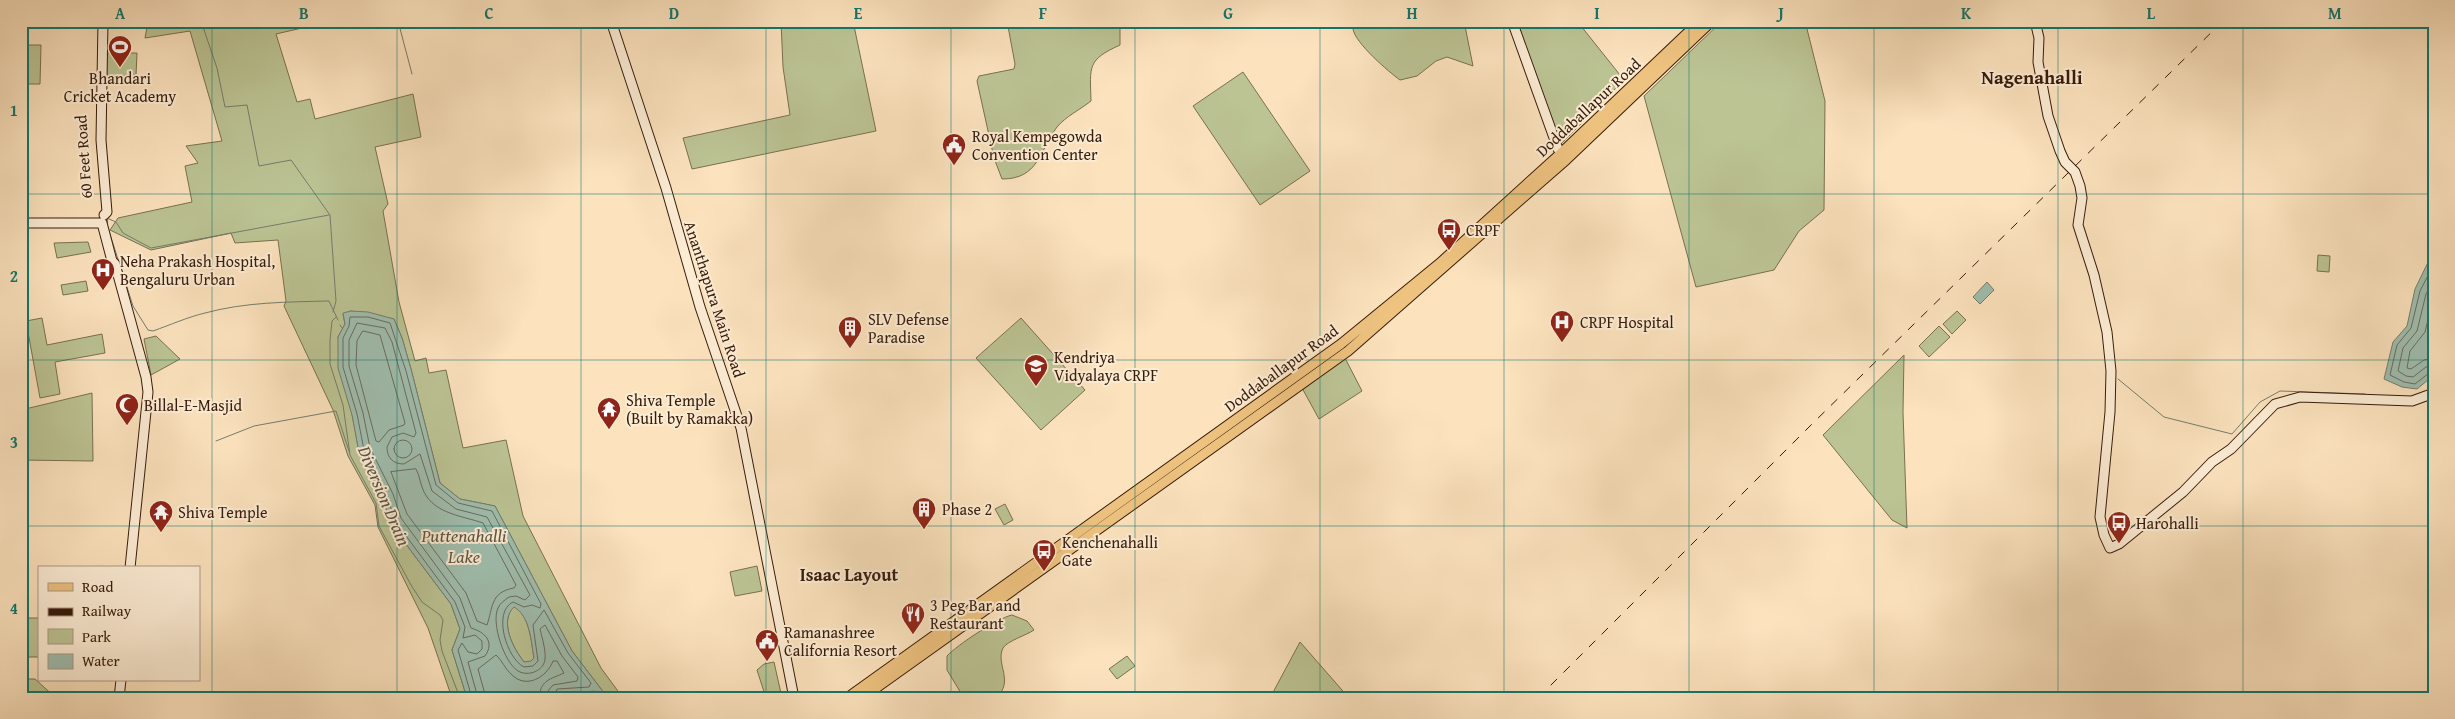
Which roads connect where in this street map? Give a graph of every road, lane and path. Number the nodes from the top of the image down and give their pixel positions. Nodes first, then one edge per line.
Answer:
1 (97, 21) edge
2 (102, 21) edge
3 (611, 21) edge
4 (1512, 21) edge
5 (1700, 21) edge
6 (1712, 21) edge
7 (2035, 21) edge
8 (1563, 157) junction
9 (21, 223) edge
10 (112, 261) junction
11 (2434, 393) edge
12 (130, 555) junction
13 (130, 566) edge
14 (121, 682) edge
15 (119, 698) edge
16 (794, 698) edge
17 (847, 698) edge
18 (862, 698) edge

1 - 2 street, 60 Feet Road
3 - 16 street, Ananthapura Main Road
4 - 8 street
5 - 8 main road, Doddaballapur Road
6 - 8 main road, Doddaballapur Road
7 - 11 street
8 - 17 main road, Doddaballapur Road
8 - 18 main road, Doddaballapur Road
9 - 10 street
10 - 12 street
10 - 12 street
12 - 13 street
14 - 15 street

